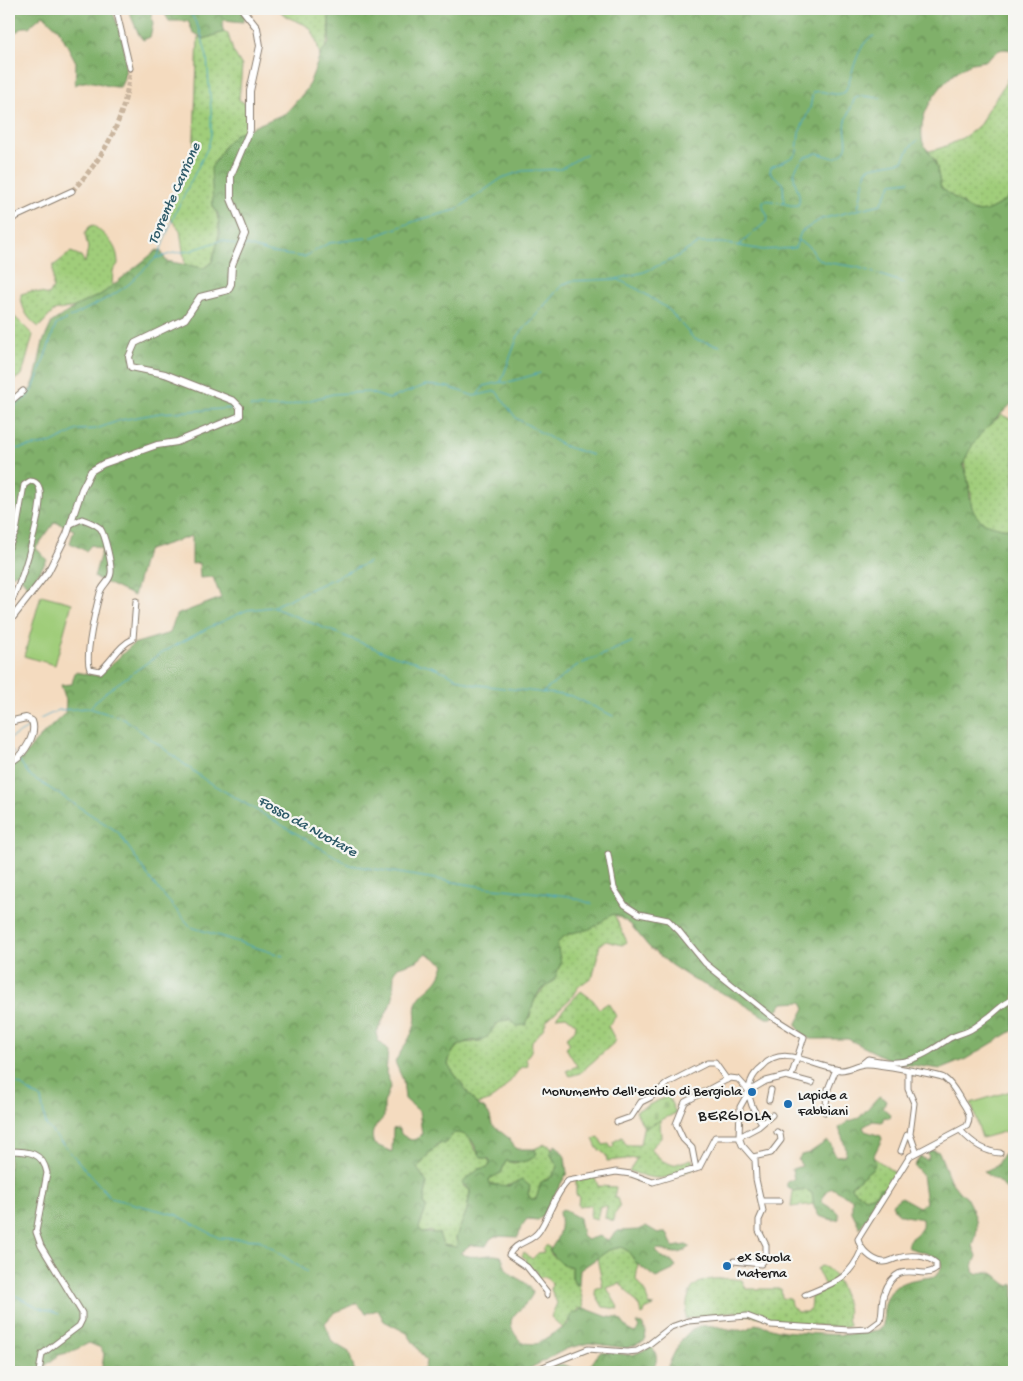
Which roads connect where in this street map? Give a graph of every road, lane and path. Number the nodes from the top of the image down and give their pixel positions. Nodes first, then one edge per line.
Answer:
1 (116, 9) edge
2 (242, 9) edge
3 (130, 68) tunnel mouth
4 (72, 191) tunnel mouth
5 (9, 220) edge
6 (22, 391) dead end
7 (9, 403) edge
8 (71, 524) junction
9 (9, 548) edge
10 (136, 601) dead end
11 (9, 605) edge
12 (10, 620) edge
13 (9, 722) edge
14 (9, 760) edge
15 (608, 854) dead end
16 (1014, 999) edge
17 (798, 1059) junction
18 (862, 1064) junction
19 (836, 1069) junction
20 (908, 1071) junction
21 (791, 1077) junction
22 (727, 1080) junction
23 (812, 1083) dead end
24 (771, 1090) dead end
25 (749, 1091) junction
26 (769, 1100) dead end
27 (825, 1112) dead end
28 (772, 1115) dead end
29 (617, 1122) dead end
30 (762, 1123) junction
31 (961, 1131) junction
32 (777, 1132) dead end
33 (910, 1134) junction
34 (739, 1136) junction
35 (9, 1151) edge
36 (901, 1151) dead end
37 (916, 1151) junction
38 (1000, 1153) dead end
39 (753, 1157) junction
40 (696, 1169) junction
41 (761, 1201) junction
42 (780, 1201) dead end
43 (862, 1248) junction
44 (734, 1261) dead end
45 (547, 1295) dead end
46 (806, 1295) dead end
47 (39, 1372) edge
48 (530, 1372) edge

1 - 3 street
2 - 8 street
4 - 5 street
6 - 7 street
8 - 10 street
8 - 12 street
9 - 11 street
13 - 14 street
15 - 17 street
16 - 18 street
17 - 19 street
17 - 21 street
17 - 25 street
18 - 19 street
18 - 20 street
19 - 27 street
20 - 31 street
20 - 33 street
21 - 23 street
21 - 25 street
22 - 25 street
22 - 29 street
22 - 40 street
24 - 26 street
25 - 30 street
25 - 34 street
28 - 30 street
30 - 34 street
31 - 37 street
31 - 38 street
32 - 39 street
33 - 36 street
33 - 37 street
34 - 39 street
34 - 40 street
35 - 47 street
37 - 43 street
39 - 41 street
40 - 45 street
41 - 42 street
41 - 44 street
43 - 46 street
43 - 48 street

